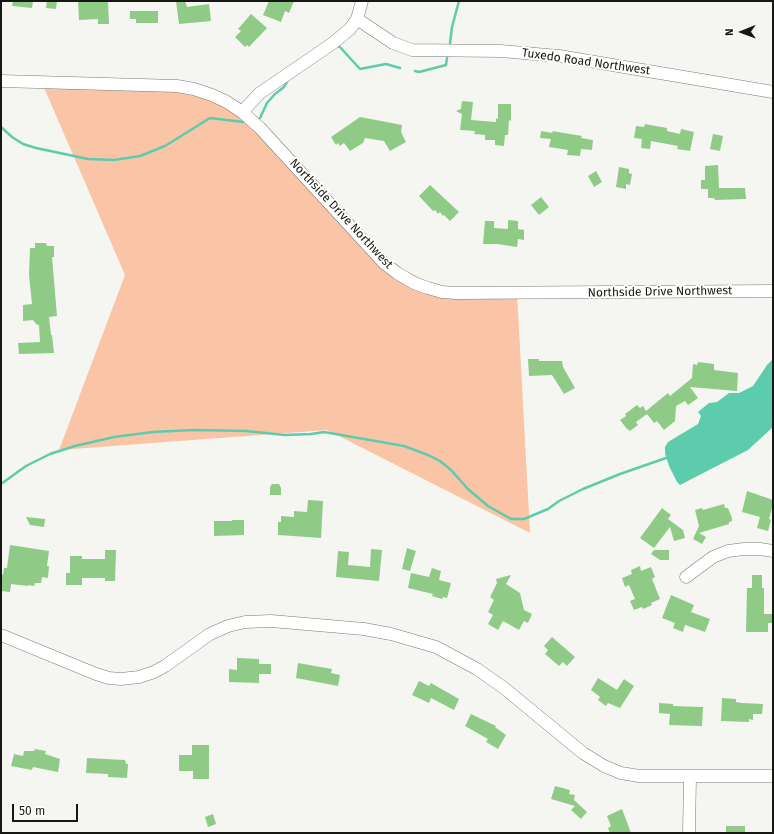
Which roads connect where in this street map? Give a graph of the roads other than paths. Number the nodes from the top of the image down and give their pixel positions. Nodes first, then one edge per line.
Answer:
1 (362, 1) edge
2 (357, 19) junction
3 (1, 81) edge
4 (773, 92) edge
5 (242, 112) junction
6 (773, 291) edge
7 (773, 551) edge
8 (686, 577) dead end
9 (1, 635) edge
10 (773, 776) edge
11 (690, 777) junction
12 (689, 833) edge

1 - 2 street
2 - 4 street, Tuxedo Road Northwest
2 - 5 street
3 - 5 street, Northside Drive Northwest
5 - 6 street, Northside Drive Northwest
7 - 8 street
9 - 11 street
10 - 11 street
11 - 12 street

